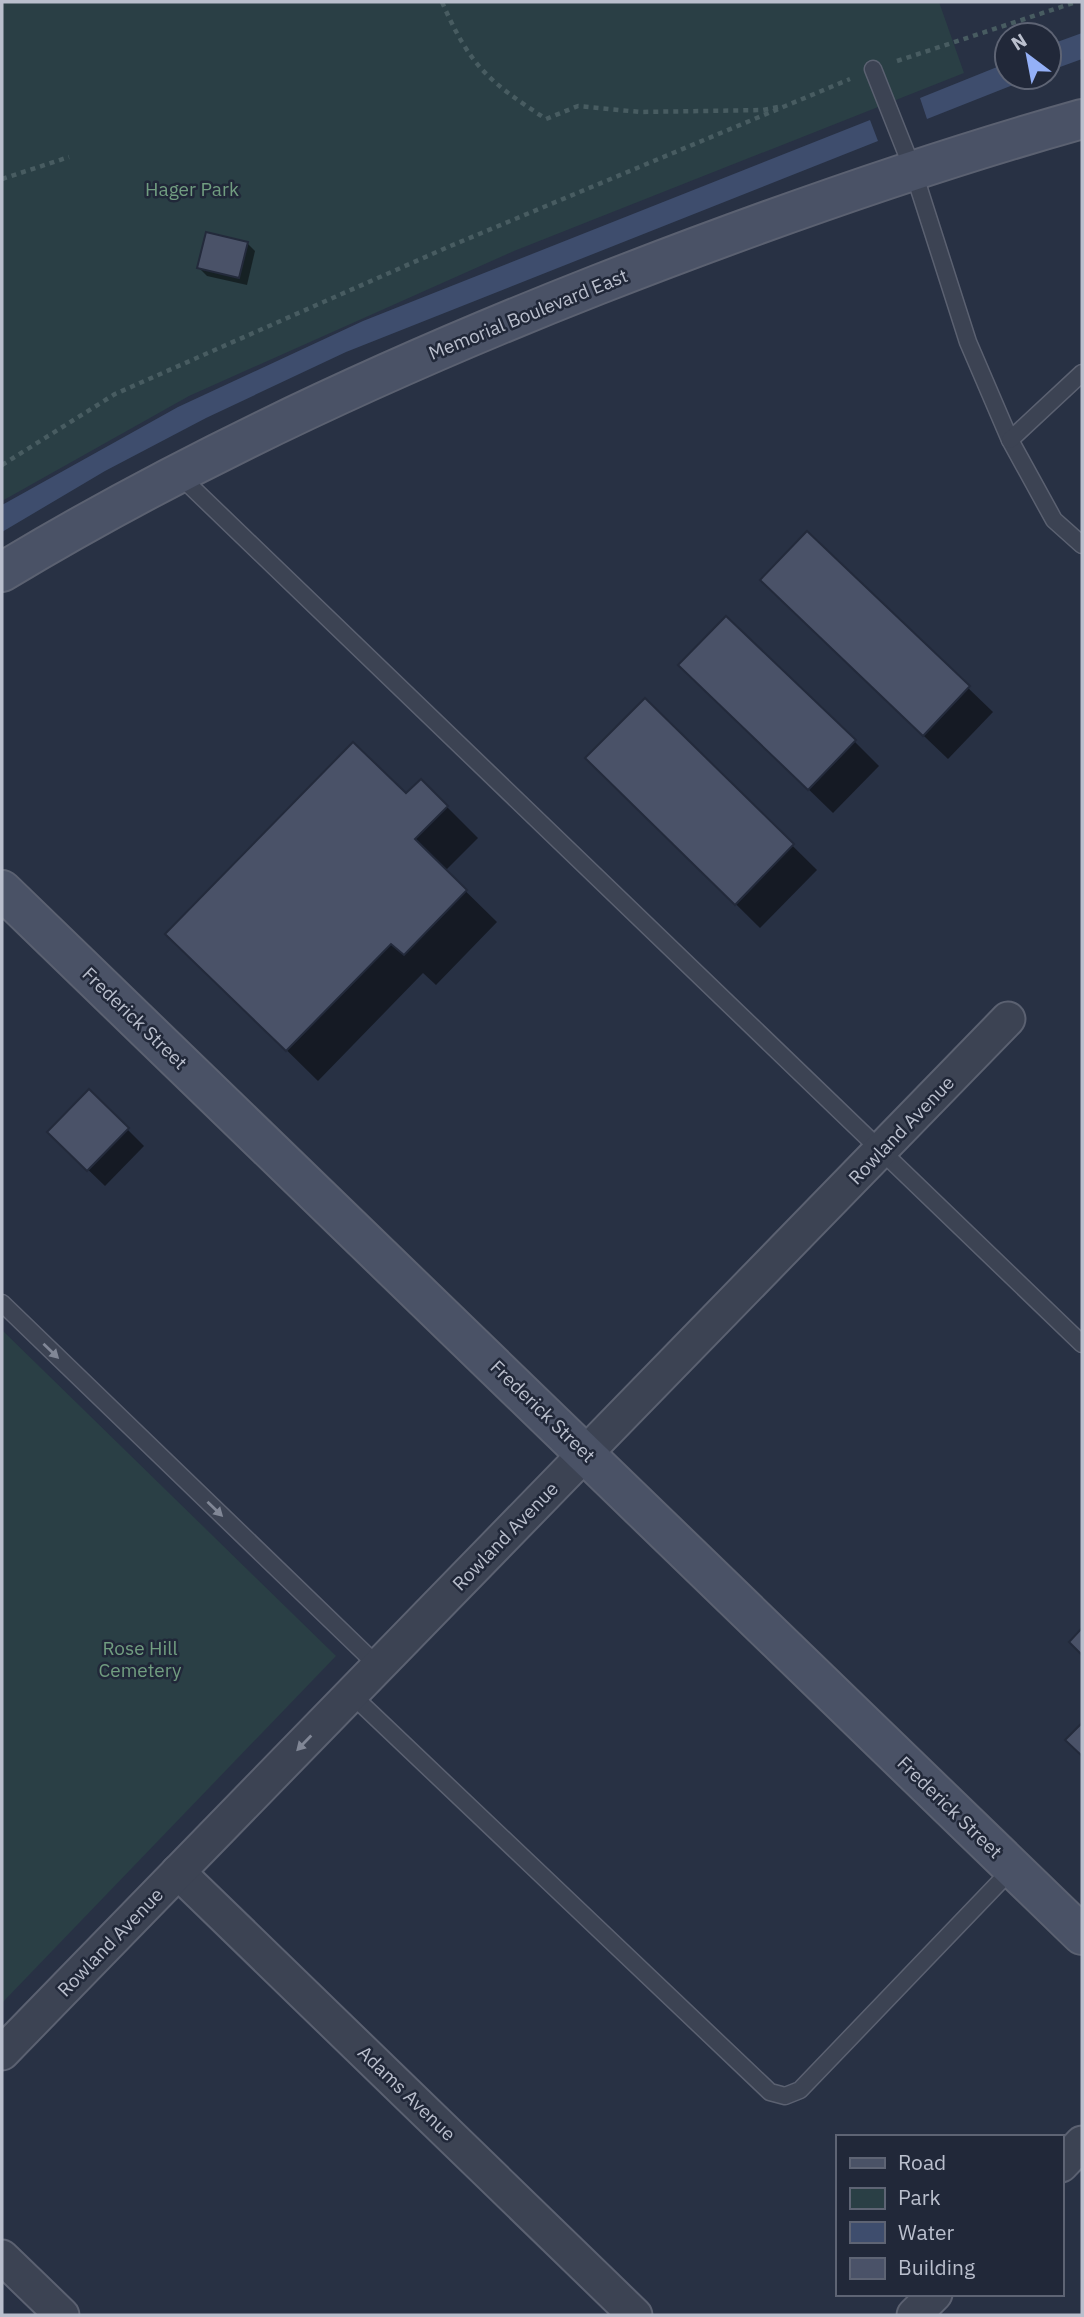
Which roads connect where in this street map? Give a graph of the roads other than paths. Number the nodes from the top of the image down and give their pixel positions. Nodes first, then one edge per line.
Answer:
1 (873, 69) road end
2 (1082, 119) edge
3 (913, 170) junction
4 (1082, 373) edge
5 (1010, 440) junction
6 (176, 472) junction
7 (1082, 545) edge
8 (2, 572) edge
9 (2, 890) edge
10 (1009, 1018) dead end
11 (881, 1150) junction
12 (2, 1303) edge
13 (1082, 1344) edge
14 (586, 1453) junction
15 (378, 1666) junction
16 (351, 1694) junction
17 (1013, 1868) junction
18 (178, 1872) junction
19 (1082, 1935) edge
20 (2, 2053) edge
21 (1082, 2143) edge
22 (1063, 2163) edge
23 (2, 2257) edge
24 (933, 2296) edge
25 (62, 2315) edge
26 (635, 2315) edge
27 (914, 2315) edge

1 - 3 lane
2 - 3 main road, Memorial Boulevard East
3 - 5 lane
3 - 6 main road, Memorial Boulevard East
4 - 5 lane
5 - 7 lane
6 - 8 main road, Memorial Boulevard East
6 - 11 lane
9 - 14 main road, Frederick Street
10 - 11 street, Rowland Avenue
11 - 13 lane
11 - 14 street, Rowland Avenue
12 -> 15 lane
14 - 15 street, Rowland Avenue
14 - 17 main road, Frederick Street
15 - 16 street, Rowland Avenue
16 - 17 lane
16 -> 18 street, Rowland Avenue
17 - 19 main road, Frederick Street
18 - 20 street, Rowland Avenue
18 - 26 street, Adams Avenue
21 - 22 street
23 - 25 street
24 - 27 street

